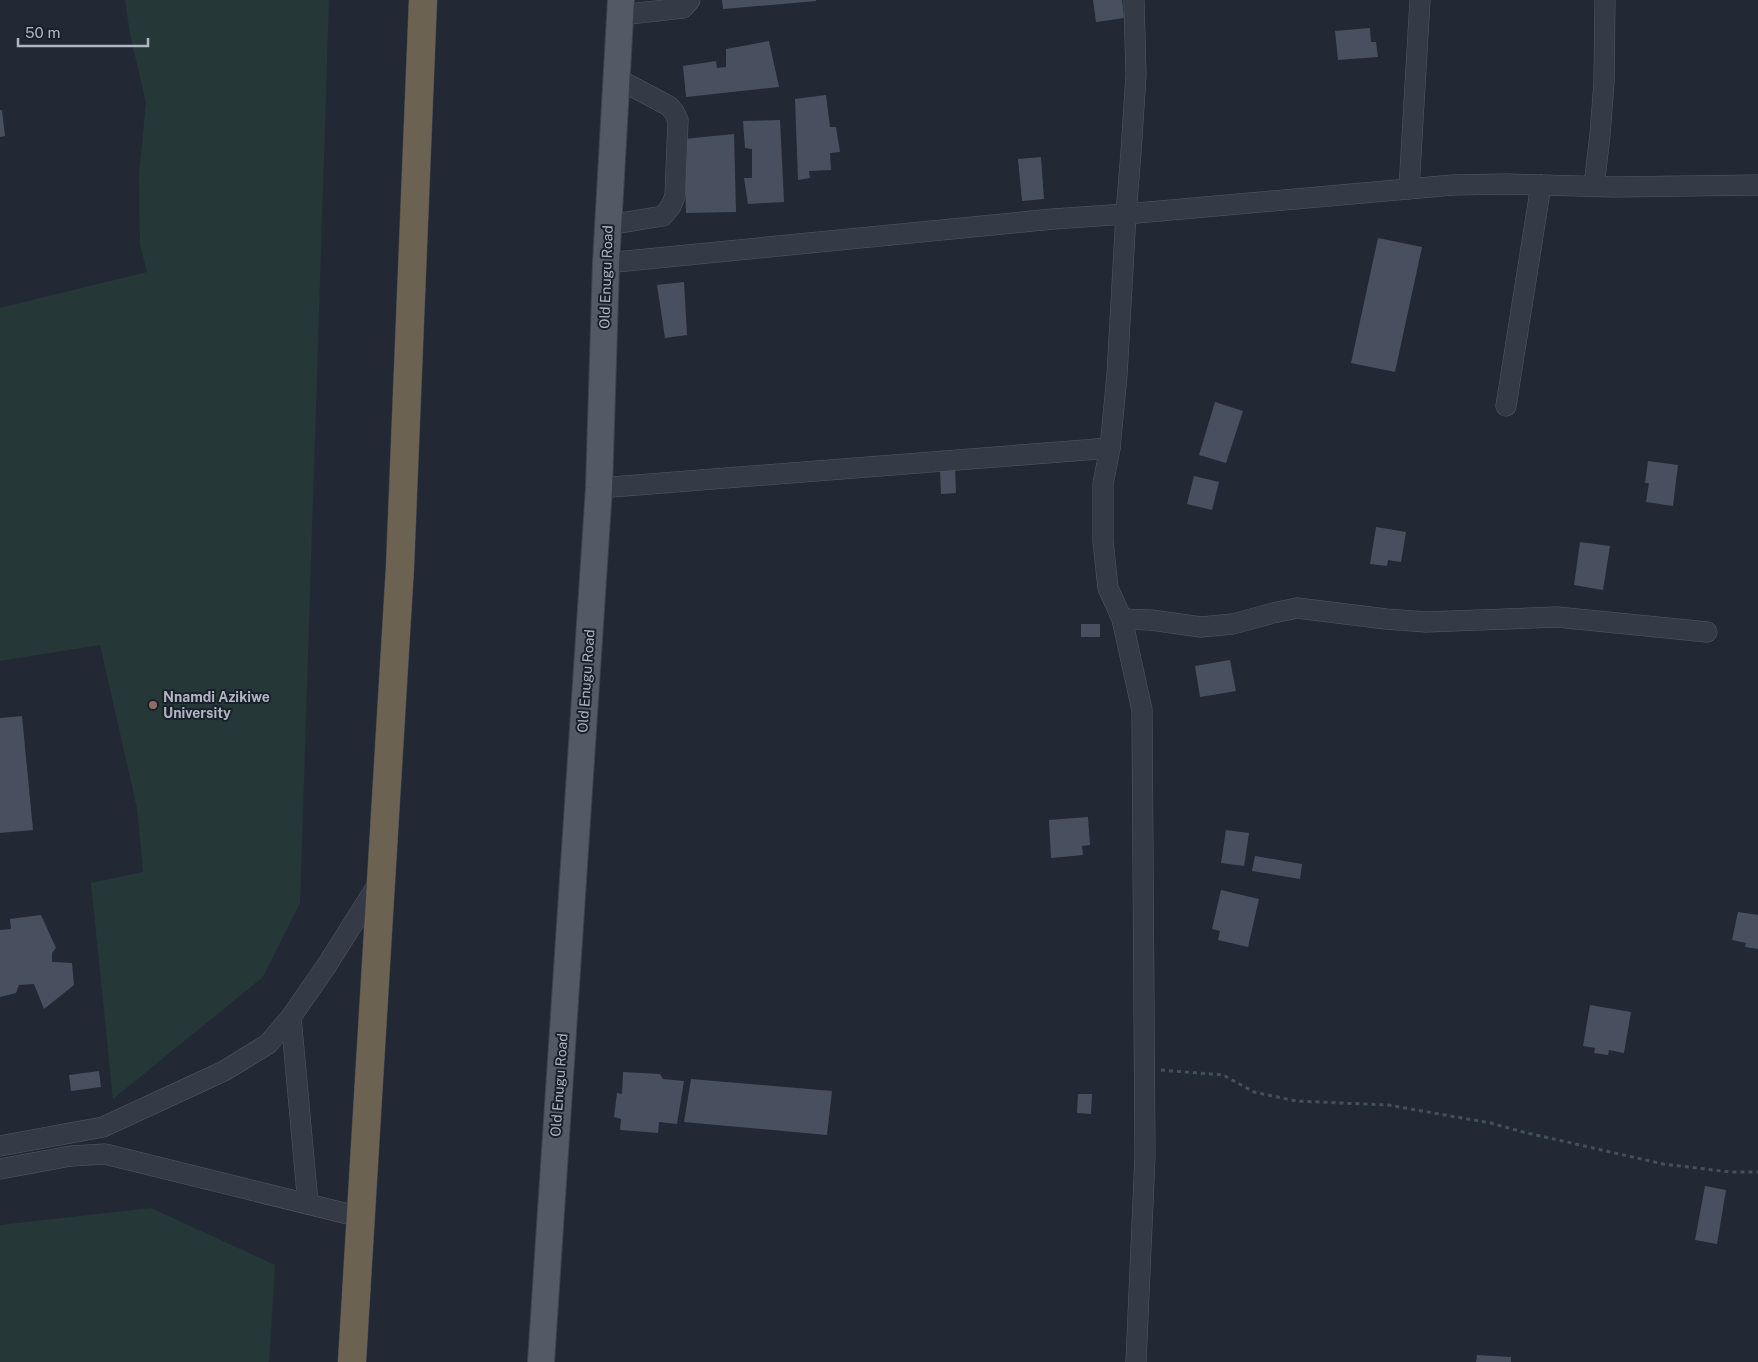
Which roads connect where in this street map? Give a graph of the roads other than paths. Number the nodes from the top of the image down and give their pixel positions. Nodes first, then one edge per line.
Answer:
1 (424, 0) edge
2 (690, 0) edge
3 (1134, 0) edge
4 (1420, 0) edge
5 (1604, 0) edge
6 (620, 7) edge
7 (616, 78) junction
8 (1541, 185) junction
9 (1758, 185) edge
10 (1594, 186) junction
11 (1408, 189) junction
12 (1126, 214) junction
13 (608, 225) junction
14 (606, 263) junction
15 (1506, 406) dead end
16 (1110, 448) junction
17 (599, 488) junction
18 (1122, 619) junction
19 (1707, 632) dead end
20 (380, 880) junction
21 (291, 1017) junction
22 (0, 1146) edge
23 (0, 1169) edge
24 (308, 1204) junction
25 (360, 1217) junction
26 (352, 1362) edge
27 (541, 1362) edge
28 (1136, 1362) edge

1 - 20 highway
2 - 6 street
3 - 12 street
4 - 11 street
5 - 10 street
6 - 7 main road, Old Enugu Road
7 - 13 main road, Old Enugu Road
7 - 13 street
8 - 10 street
8 - 11 street
8 - 15 street
9 - 10 street
11 - 12 street
12 - 14 street
12 - 16 street
13 - 14 main road, Old Enugu Road
14 - 17 main road, Old Enugu Road
16 - 17 street
16 - 18 street
17 - 27 main road, Old Enugu Road
18 - 19 street
18 - 28 street
20 - 21 street
20 - 25 highway
21 - 22 street
21 - 24 street
23 - 24 street
24 - 25 street
25 - 26 highway

